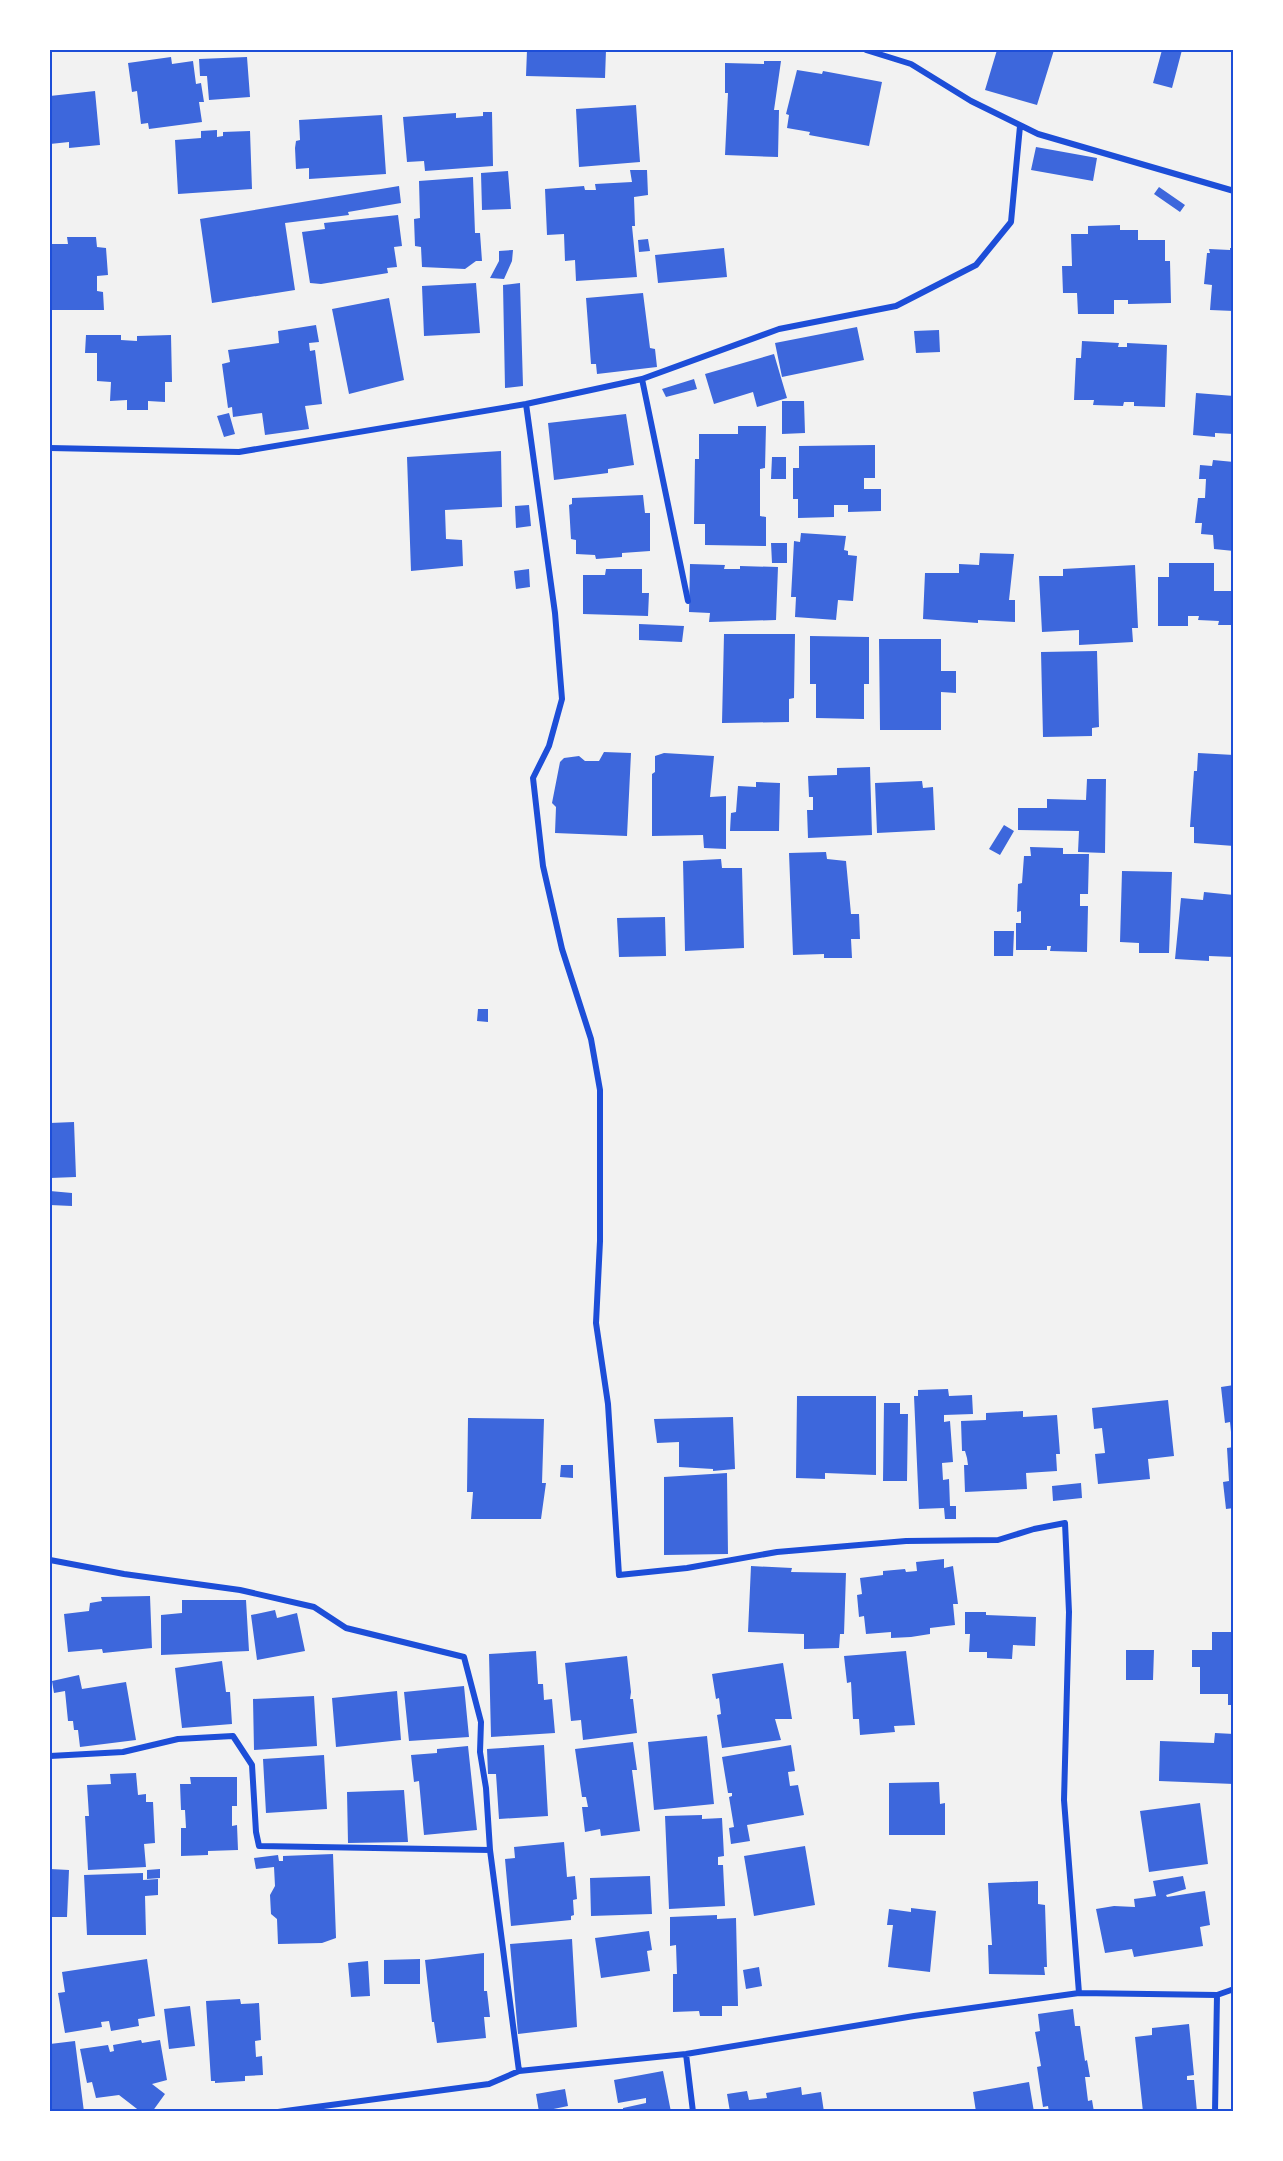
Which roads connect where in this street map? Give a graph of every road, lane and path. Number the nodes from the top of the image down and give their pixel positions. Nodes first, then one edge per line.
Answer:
1 (866, 50) edge
2 (1020, 126) junction
3 (1233, 191) edge
4 (642, 379) junction
5 (526, 404) junction
6 (50, 448) edge
7 (687, 601) dead end
8 (50, 1560) edge
9 (50, 1756) edge
10 (490, 1850) junction
11 (1233, 1989) edge
12 (1079, 1993) junction
13 (1217, 1995) junction
14 (686, 2055) junction
15 (519, 2071) junction
16 (278, 2112) edge
17 (693, 2112) edge
18 (1215, 2112) edge

1 - 2 street
2 - 3 street
2 - 4 street
4 - 5 street
4 - 7 street
5 - 6 street
5 - 12 street
8 - 10 street
9 - 10 street
10 - 15 street
11 - 13 street
12 - 13 street
12 - 14 street
13 - 18 street
14 - 15 street
14 - 17 street
15 - 16 street

